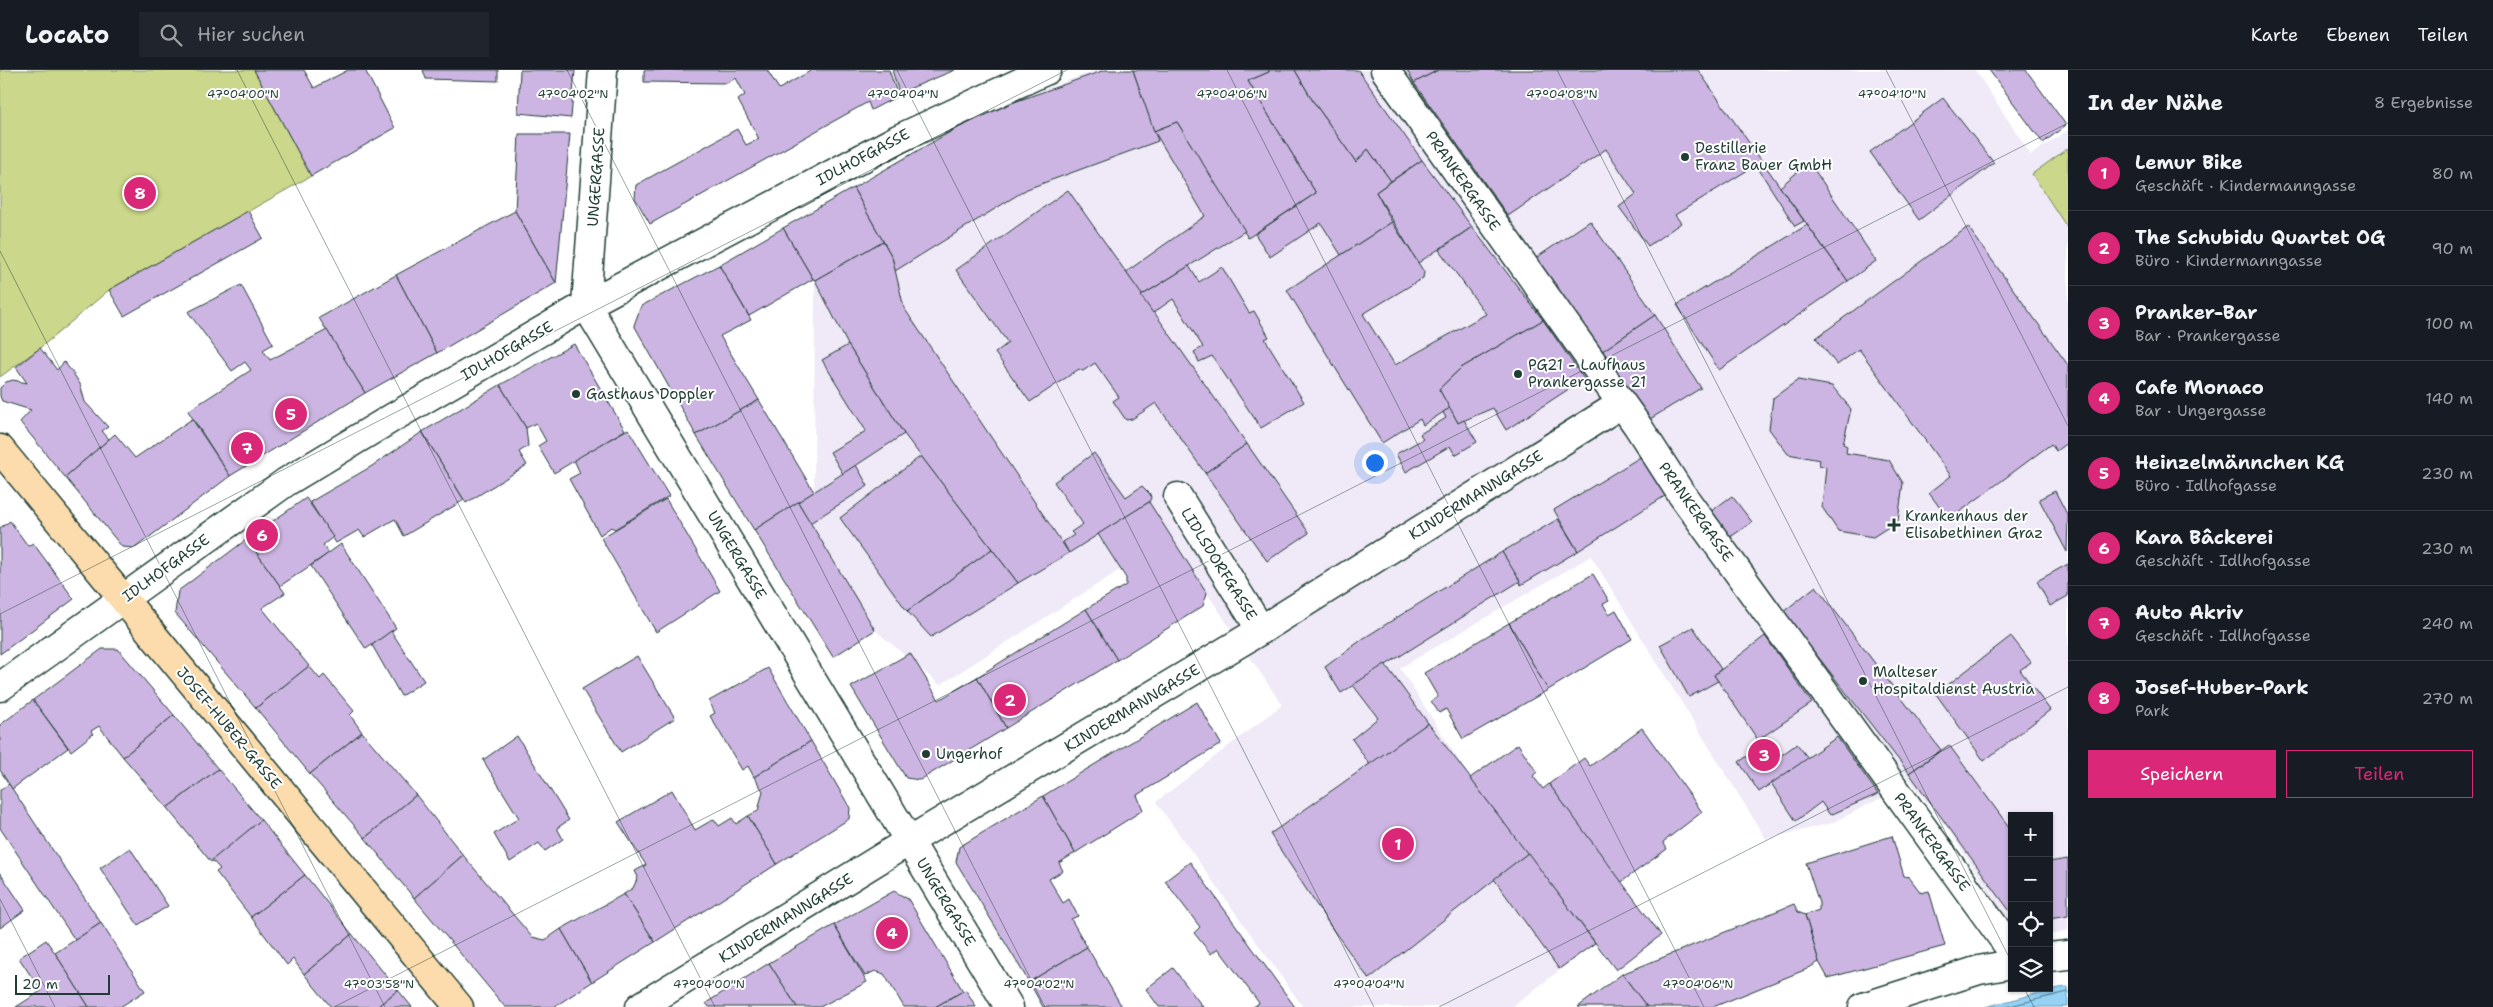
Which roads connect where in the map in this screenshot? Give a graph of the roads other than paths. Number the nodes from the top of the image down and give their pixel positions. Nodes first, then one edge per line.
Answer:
1 (603, 70) edge
2 (1047, 70) edge
3 (1385, 70) edge
4 (586, 305) junction
5 (1621, 404) junction
6 (0, 449) edge
7 (1178, 497) dead end
8 (123, 599) junction
9 (1261, 630) junction
10 (0, 687) edge
11 (909, 841) junction
12 (2008, 947) edge
13 (2008, 965) edge
14 (459, 1007) edge
15 (640, 1007) edge
16 (1009, 1007) edge
17 (1863, 1007) edge

1 - 4 street, UNGERGASSE
2 - 4 street, IDLHOFGASSE
3 - 5 street, PRANKERGASSE
4 - 8 street, IDLHOFGASSE
4 - 11 street, UNGERGASSE
5 - 9 street, KINDERMANNGASSE
5 - 12 street, PRANKERGASSE
6 - 8 main road, JOSEF-HUBER-GASSE
7 - 9 street, LIDLSDORFGASSE
8 - 10 street, IDLHOFGASSE
8 - 14 main road, JOSEF-HUBER-GASSE
9 - 11 street, KINDERMANNGASSE
11 - 15 street, KINDERMANNGASSE
11 - 16 street, UNGERGASSE
13 - 17 street

